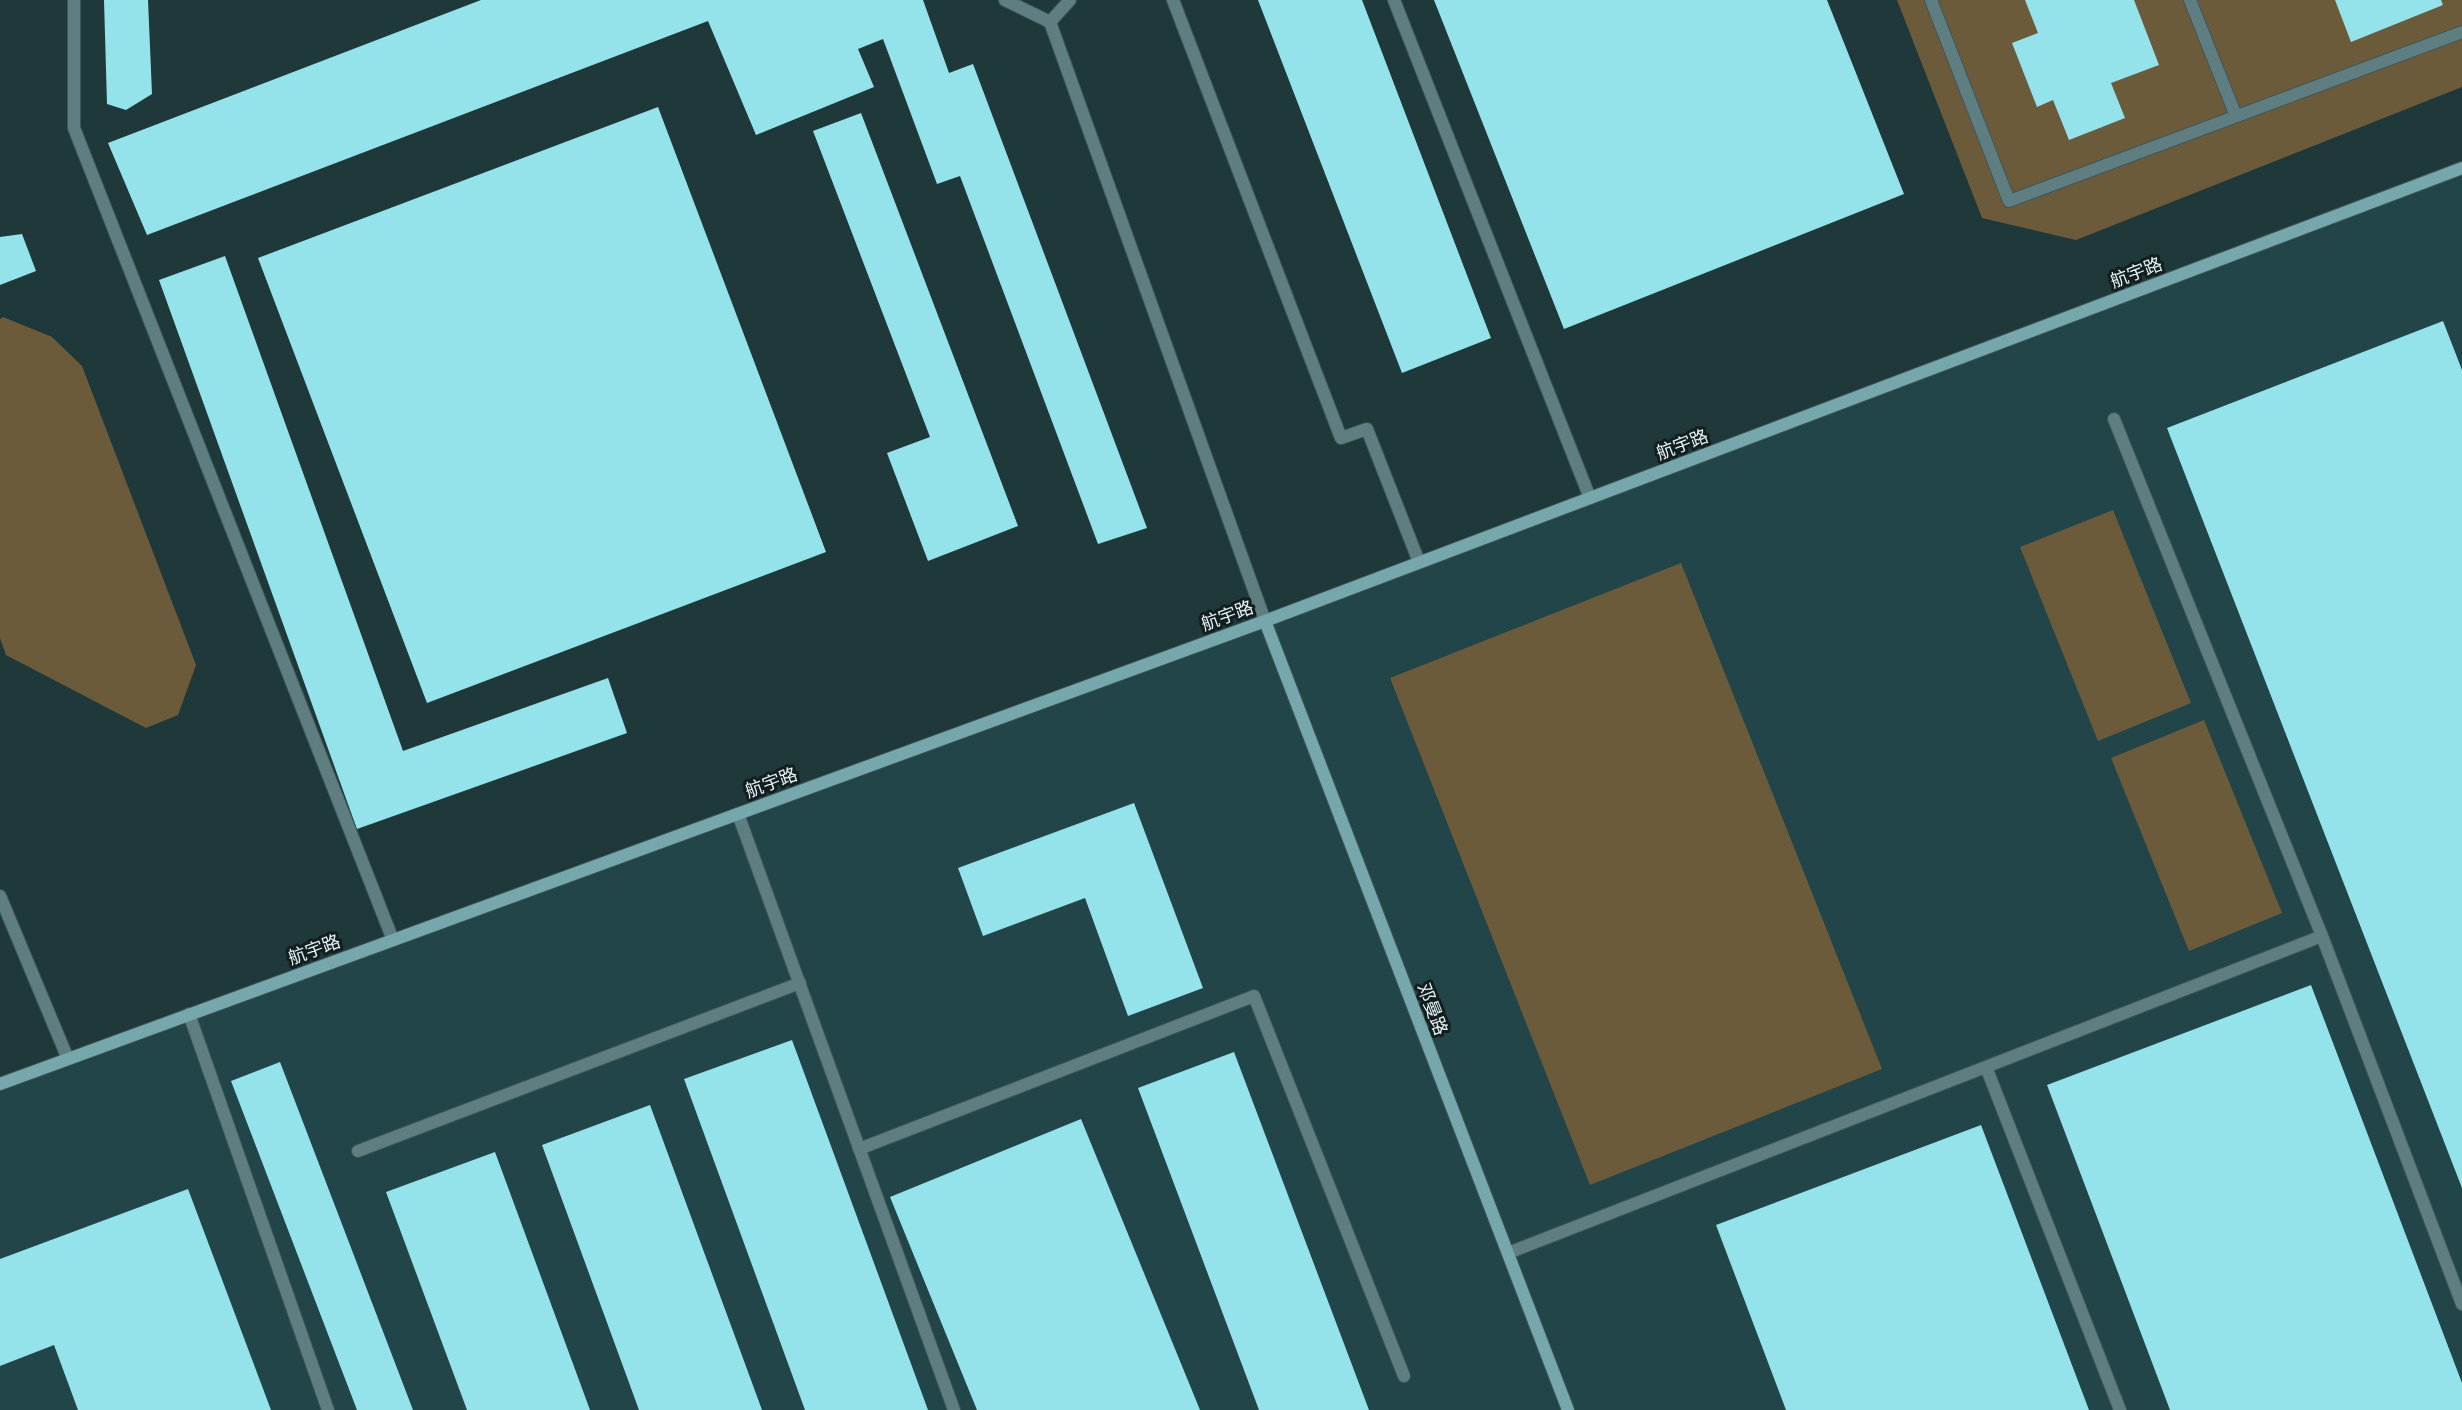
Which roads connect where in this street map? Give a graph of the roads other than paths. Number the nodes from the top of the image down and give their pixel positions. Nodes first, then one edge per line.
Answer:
1 (74, 0) edge
2 (1005, 0) edge
3 (1070, 0) edge
4 (1173, 0) edge
5 (1394, 0) edge
6 (1931, 0) edge
7 (2190, 0) edge
8 (1050, 22) junction
9 (2462, 32) edge
10 (2236, 116) junction
11 (2462, 168) edge
12 (2115, 419) dead end
13 (1590, 498) junction
14 (1419, 562) junction
15 (1265, 621) junction
16 (738, 814) junction
17 (0, 896) edge
18 (3, 913) edge
19 (2322, 936) junction
20 (393, 940) junction
21 (800, 983) junction
22 (189, 1014) junction
23 (68, 1059) junction
24 (1986, 1067) junction
25 (0, 1084) edge
26 (859, 1149) junction
27 (358, 1150) dead end
28 (1508, 1253) junction
29 (2462, 1304) edge
30 (1404, 1376) dead end
31 (328, 1410) edge
32 (954, 1410) edge
33 (1568, 1410) edge
34 (2120, 1410) edge

1 - 20 street
2 - 8 street
3 - 8 street
4 - 14 street
5 - 13 street
6 - 10 street
7 - 10 street
8 - 15 street
9 - 10 street
11 - 13 street, 航宇路
12 - 19 street
13 - 14 street, 航宇路
14 - 15 street, 航宇路
15 - 16 street, 航宇路
15 - 28 street, 邓曼路
16 - 20 street, 航宇路
16 - 21 street
17 - 18 street
18 - 23 street
19 - 24 street
19 - 29 street
20 - 22 street, 航宇路
21 - 26 street
21 - 27 street
22 - 23 street, 航宇路
22 - 31 street
23 - 25 street, 航宇路
24 - 28 street
24 - 34 street
26 - 30 street
26 - 32 street
28 - 33 street, 邓曼路

